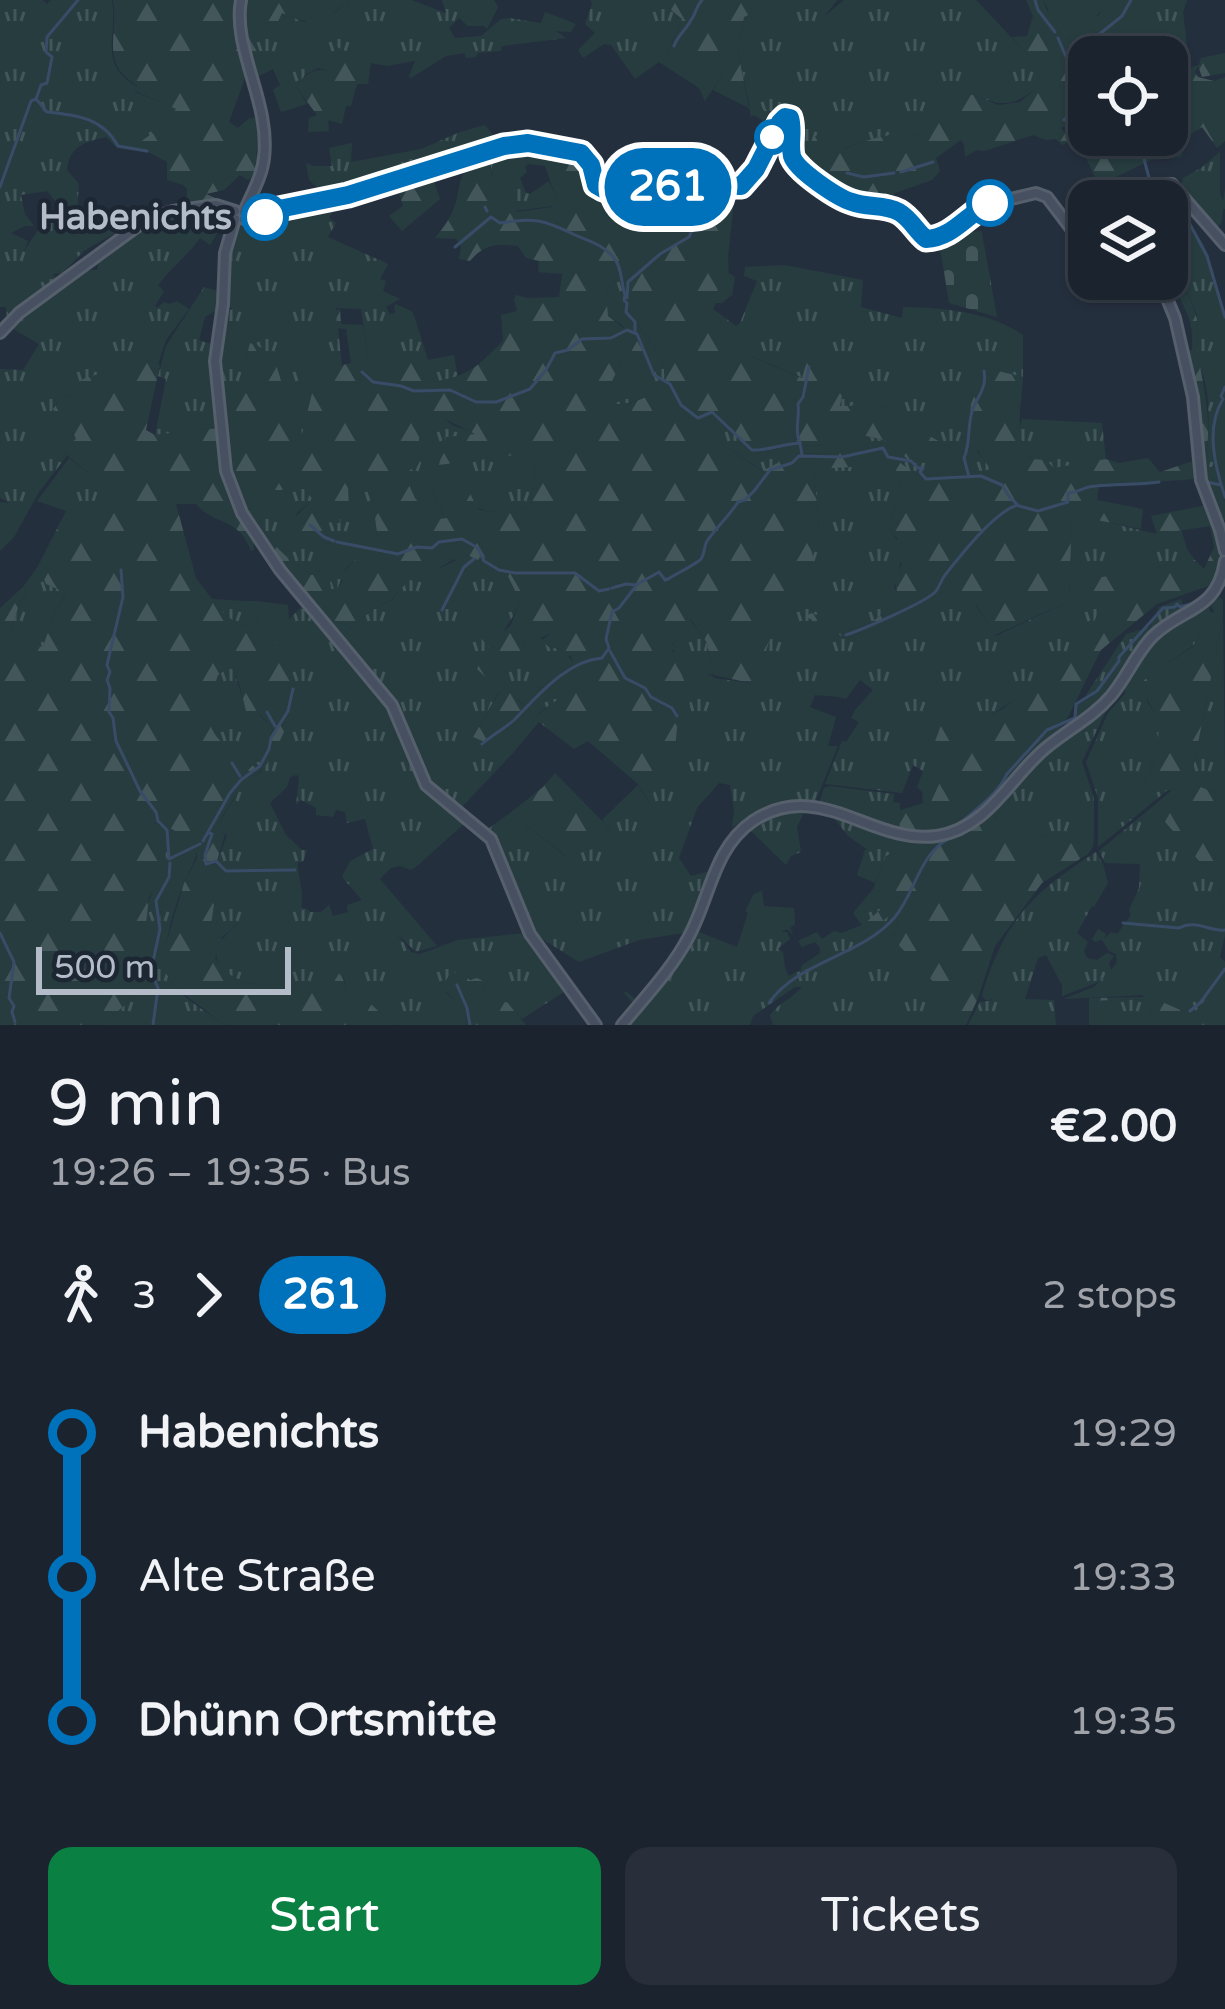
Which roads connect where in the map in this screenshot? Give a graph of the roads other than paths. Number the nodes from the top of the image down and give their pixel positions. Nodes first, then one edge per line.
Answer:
1 (241, 0) edge
2 (1188, 201) edge
3 (240, 215) junction
4 (1068, 226) edge
5 (1225, 245) edge
6 (1168, 300) edge
7 (0, 333) edge
8 (1225, 551) edge
9 (1225, 562) edge
10 (596, 1025) edge
11 (622, 1025) edge

1 - 3 main road
2 - 5 main road
3 - 4 main road
3 - 7 main road
3 - 10 main road
6 - 8 main road
9 - 11 main road

